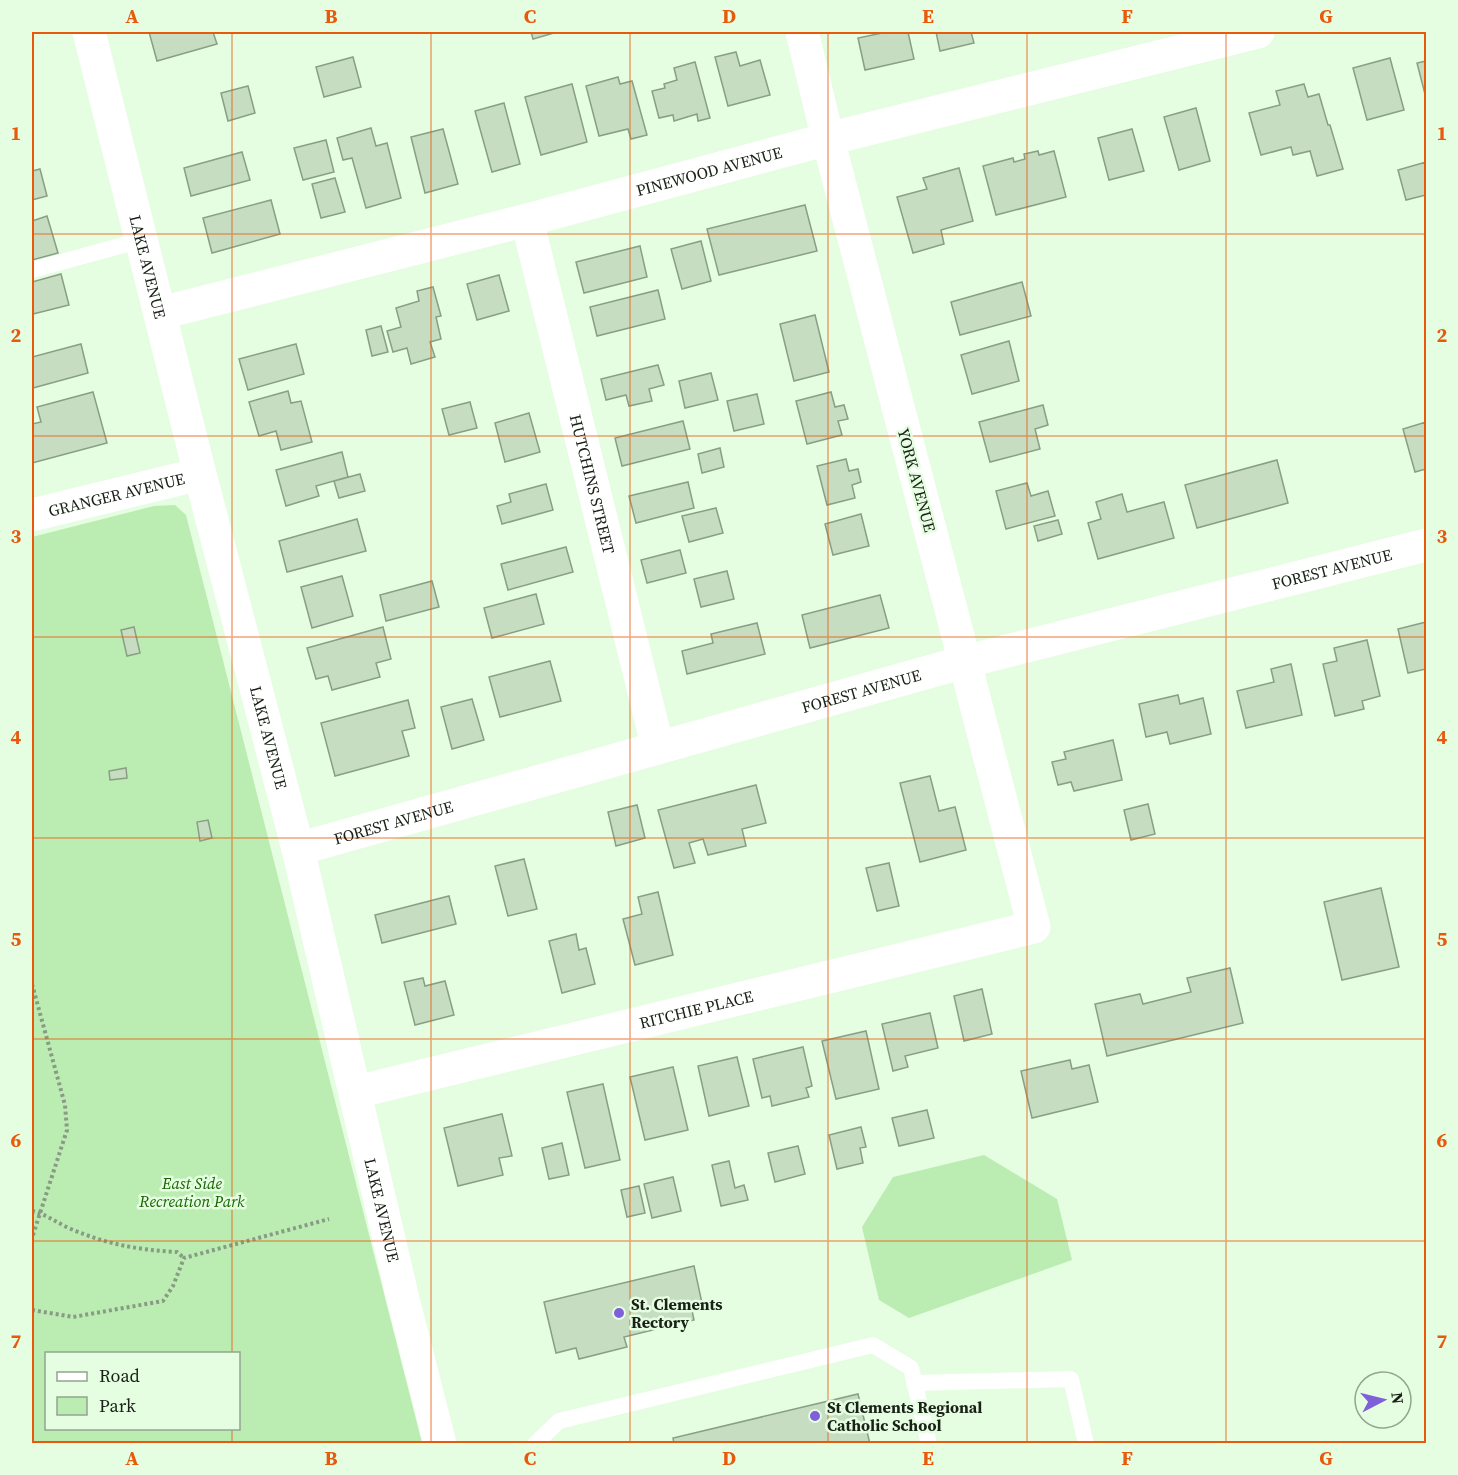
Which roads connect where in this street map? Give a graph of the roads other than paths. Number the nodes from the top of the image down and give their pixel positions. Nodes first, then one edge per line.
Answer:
1 (89, 32) edge
2 (802, 32) edge
3 (1258, 32) edge
4 (828, 139) junction
5 (527, 220) junction
6 (142, 240) junction
7 (32, 270) edge
8 (160, 312) junction
9 (200, 474) junction
10 (32, 515) edge
11 (1426, 545) edge
12 (964, 662) junction
13 (658, 748) junction
14 (298, 849) junction
15 (1034, 927) joint
16 (356, 1092) junction
17 (913, 1375) junction
18 (440, 1443) edge
19 (535, 1443) edge
20 (929, 1443) edge
21 (1086, 1443) edge

1 - 6 street, LAKE AVENUE
2 - 4 street, YORK AVENUE
3 - 4 street, PINEWOOD AVENUE
4 - 5 street, PINEWOOD AVENUE
4 - 12 street, YORK AVENUE
5 - 8 street, PINEWOOD AVENUE
5 - 13 street, HUTCHINS STREET
6 - 7 lane
6 - 8 street, LAKE AVENUE
8 - 9 street, LAKE AVENUE
9 - 10 street, GRANGER AVENUE
9 - 14 street, LAKE AVENUE
11 - 12 street, FOREST AVENUE
12 - 13 street, FOREST AVENUE
12 - 15 street, YORK AVENUE
13 - 14 street, FOREST AVENUE
14 - 16 street, LAKE AVENUE
15 - 16 street, RITCHIE PLACE
16 - 18 street, LAKE AVENUE
17 - 19 lane
17 - 20 lane
17 - 21 lane

